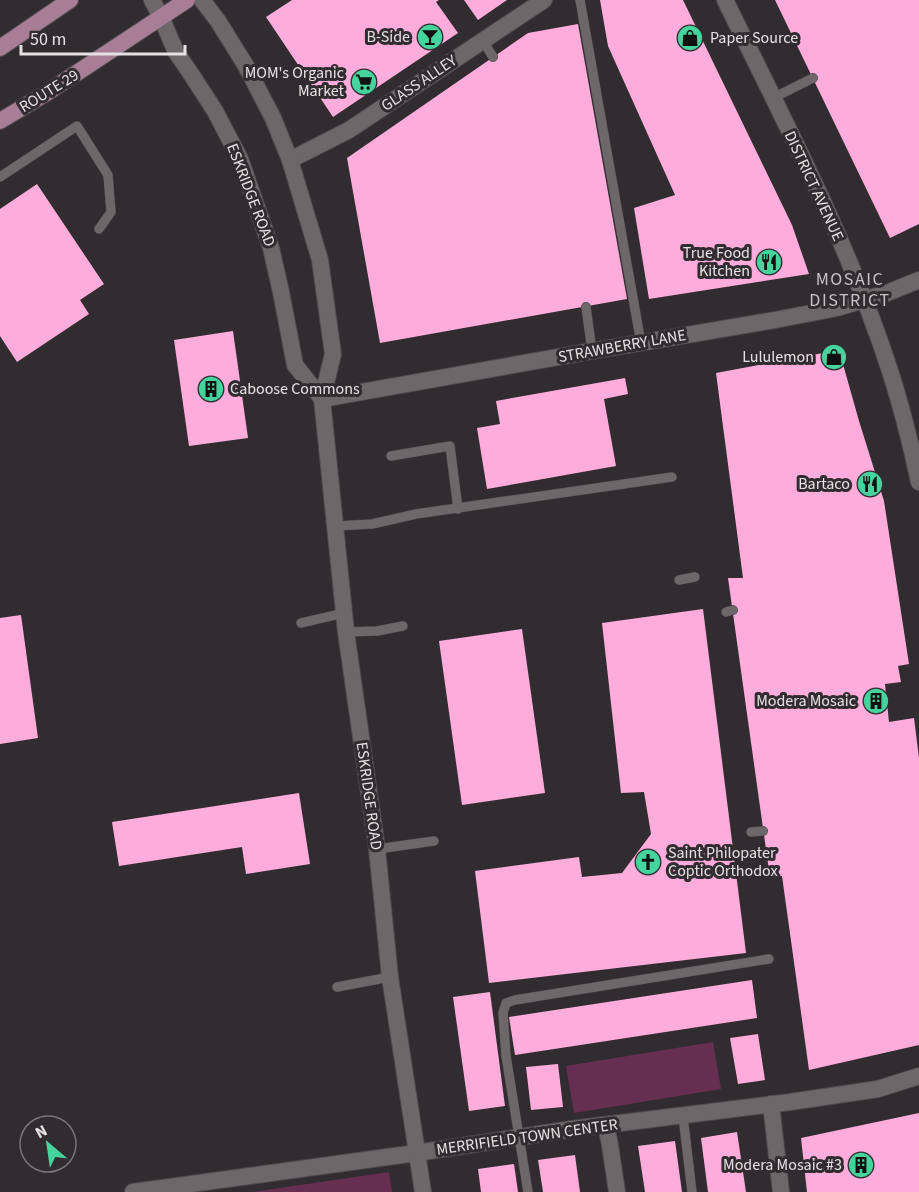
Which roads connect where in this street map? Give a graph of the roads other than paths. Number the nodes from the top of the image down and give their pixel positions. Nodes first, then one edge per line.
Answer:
1 (70, 0) edge
2 (152, 0) edge
3 (187, 0) edge
4 (202, 0) edge
5 (544, 0) edge
6 (580, 0) edge
7 (725, 0) edge
8 (161, 17) junction
9 (483, 41) junction
10 (0, 48) edge
11 (493, 57) dead end
12 (813, 78) dead end
13 (773, 98) junction
14 (0, 121) edge
15 (290, 160) junction
16 (0, 177) edge
17 (99, 229) dead end
18 (919, 280) edge
19 (864, 300) junction
20 (586, 307) dead end
21 (641, 343) junction
22 (592, 351) junction
23 (322, 399) junction
24 (391, 456) dead end
25 (672, 477) dead end
26 (919, 482) edge
27 (458, 508) junction
28 (335, 526) junction
29 (695, 577) dead end
30 (679, 580) dead end
31 (344, 613) junction
32 (301, 623) dead end
33 (403, 627) dead end
34 (346, 632) junction
35 (763, 831) dead end
36 (751, 832) dead end
37 (434, 841) dead end
38 (376, 849) junction
39 (769, 959) dead end
40 (390, 977) junction
41 (337, 987) dead end
42 (919, 1076) edge
43 (771, 1104) junction
44 (683, 1116) junction
45 (606, 1125) junction
46 (520, 1137) junction
47 (416, 1153) junction
48 (133, 1192) edge
49 (423, 1192) edge
50 (528, 1192) edge
51 (617, 1192) edge
52 (692, 1192) edge
53 (781, 1192) edge

1 - 10 main road
2 - 8 street, ESKRIDGE ROAD
3 - 8 main road, ROUTE 29
4 - 15 street, ESKRIDGE ROAD
5 - 9 street, GLASS ALLEY
6 - 21 lane
7 - 13 street, DISTRICT AVENUE
8 - 14 main road, ROUTE 29
8 - 23 street, ESKRIDGE ROAD
9 - 11 lane
9 - 15 street, GLASS ALLEY
12 - 13 lane
13 - 19 street, DISTRICT AVENUE
15 - 23 street, ESKRIDGE ROAD
16 - 17 lane
18 - 19 street, STRAWBERRY LANE
19 - 21 street, STRAWBERRY LANE
19 - 26 street, DISTRICT AVENUE
20 - 22 lane
21 - 22 street, STRAWBERRY LANE
22 - 23 street, STRAWBERRY LANE
23 - 28 street, ESKRIDGE ROAD
24 - 27 lane
25 - 27 lane
27 - 28 lane
28 - 31 street, ESKRIDGE ROAD
29 - 30 lane
31 - 32 lane
31 - 34 street, ESKRIDGE ROAD
33 - 34 lane
34 - 38 street, ESKRIDGE ROAD
35 - 36 lane
37 - 38 lane
38 - 40 street, ESKRIDGE ROAD
39 - 46 lane
40 - 41 lane
40 - 47 street, ESKRIDGE ROAD
42 - 43 street, MERRIFIELD TOWN CENTER
43 - 44 street, MERRIFIELD TOWN CENTER
43 - 53 street
44 - 45 street, MERRIFIELD TOWN CENTER
44 - 52 lane
45 - 46 street, MERRIFIELD TOWN CENTER
45 - 51 street
46 - 47 street, MERRIFIELD TOWN CENTER
46 - 50 lane
47 - 48 street, MERRIFIELD TOWN CENTER
47 - 49 street, ESKRIDGE ROAD

